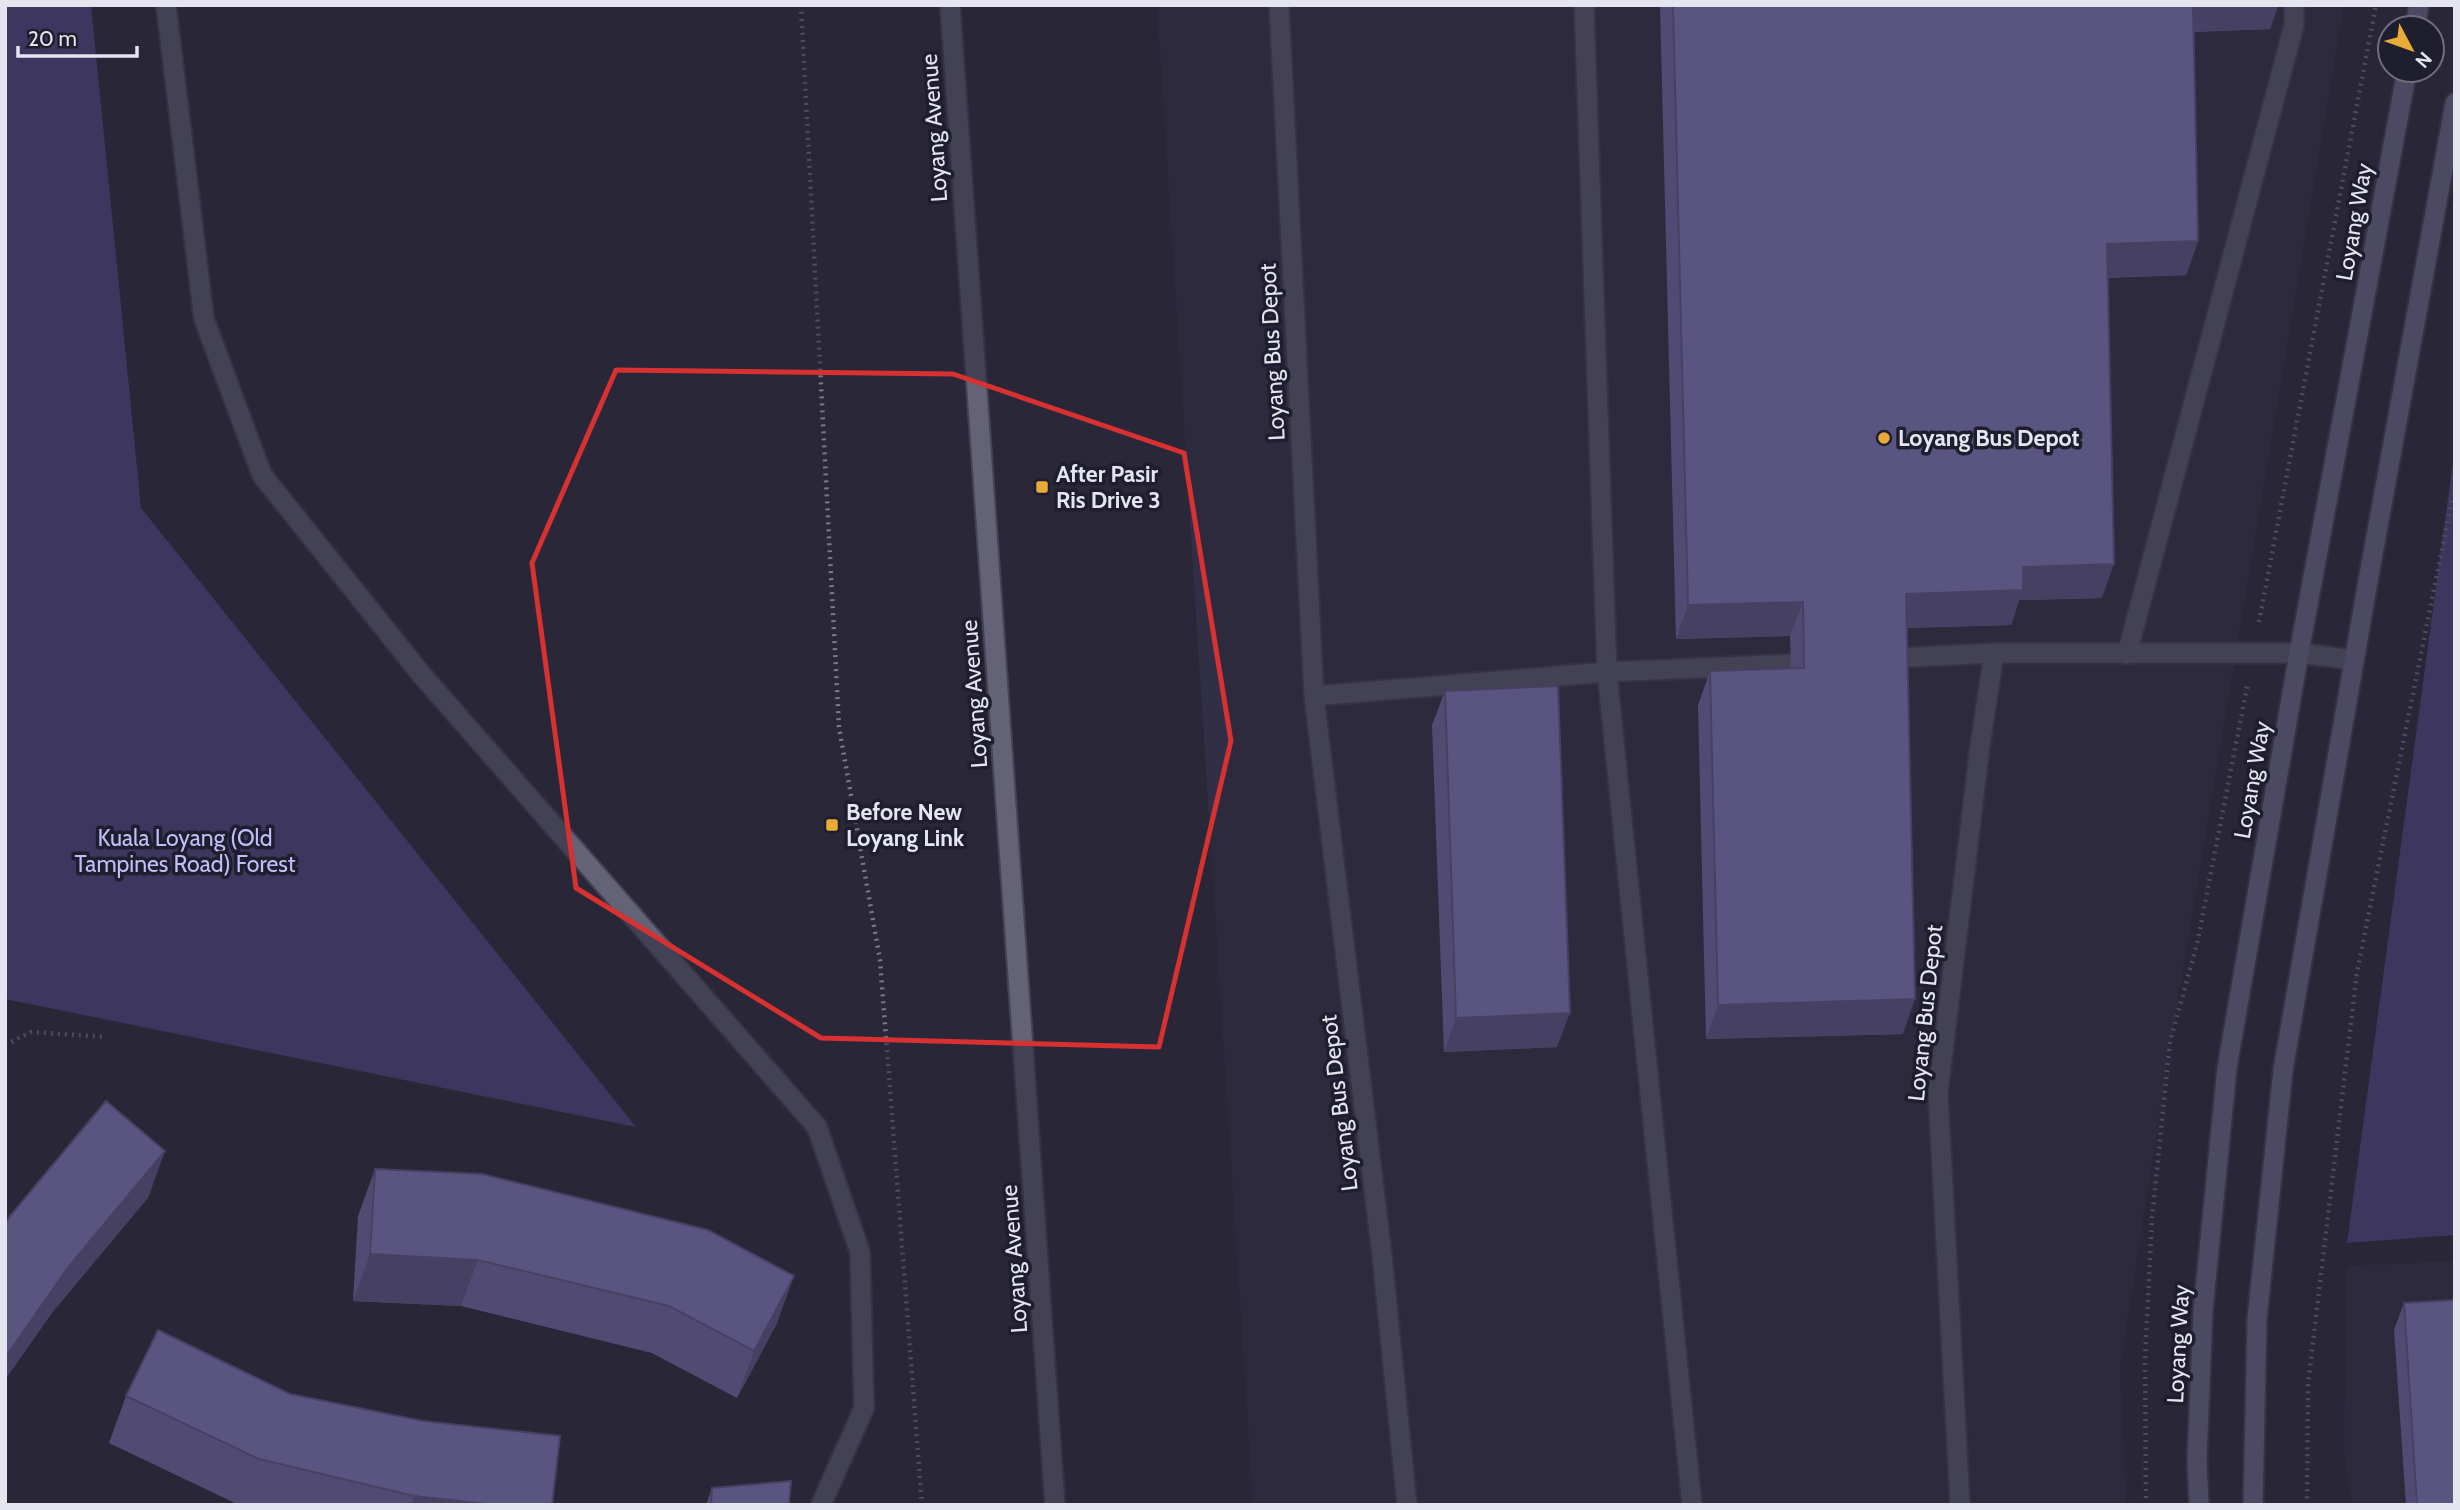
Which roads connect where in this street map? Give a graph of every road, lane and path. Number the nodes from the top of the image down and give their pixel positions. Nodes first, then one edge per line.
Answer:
1 (166, 5) edge
2 (801, 5) edge
3 (950, 5) edge
4 (1279, 5) edge
5 (1584, 5) edge
6 (2294, 5) edge
7 (2376, 5) edge
8 (2404, 84) edge
9 (2455, 103) edge
10 (2455, 485) edge
11 (1994, 653) junction
12 (2254, 653) junction
13 (2299, 653) junction
14 (2127, 654) junction
15 (1894, 658) edge
16 (2354, 660) junction
17 (1791, 664) dead end
18 (1607, 672) junction
19 (1314, 696) junction
20 (106, 1037) dead end
21 (5, 1045) edge
22 (821, 1505) edge
23 (922, 1505) edge
24 (1055, 1505) edge
25 (1407, 1505) edge
26 (1692, 1505) edge
27 (1960, 1505) edge
28 (2146, 1505) edge
29 (2199, 1505) edge
30 (2253, 1505) edge
31 (2309, 1505) edge

1 - 22 street
2 - 23 path
3 - 24 street, Loyang Avenue
4 - 19 street, Loyang Bus Depot
5 - 18 street
6 - 14 street
7 - 12 path
8 - 13 main road, Loyang Way
9 - 16 main road
10 - 31 path
11 - 14 street
11 - 15 street
11 - 27 street, Loyang Bus Depot
12 - 13 street
12 - 14 street
12 - 28 path
13 - 16 street
13 - 29 main road, Loyang Way
16 - 30 main road
17 - 18 street
18 - 19 street
18 - 26 street
19 - 25 street, Loyang Bus Depot
20 - 21 path

